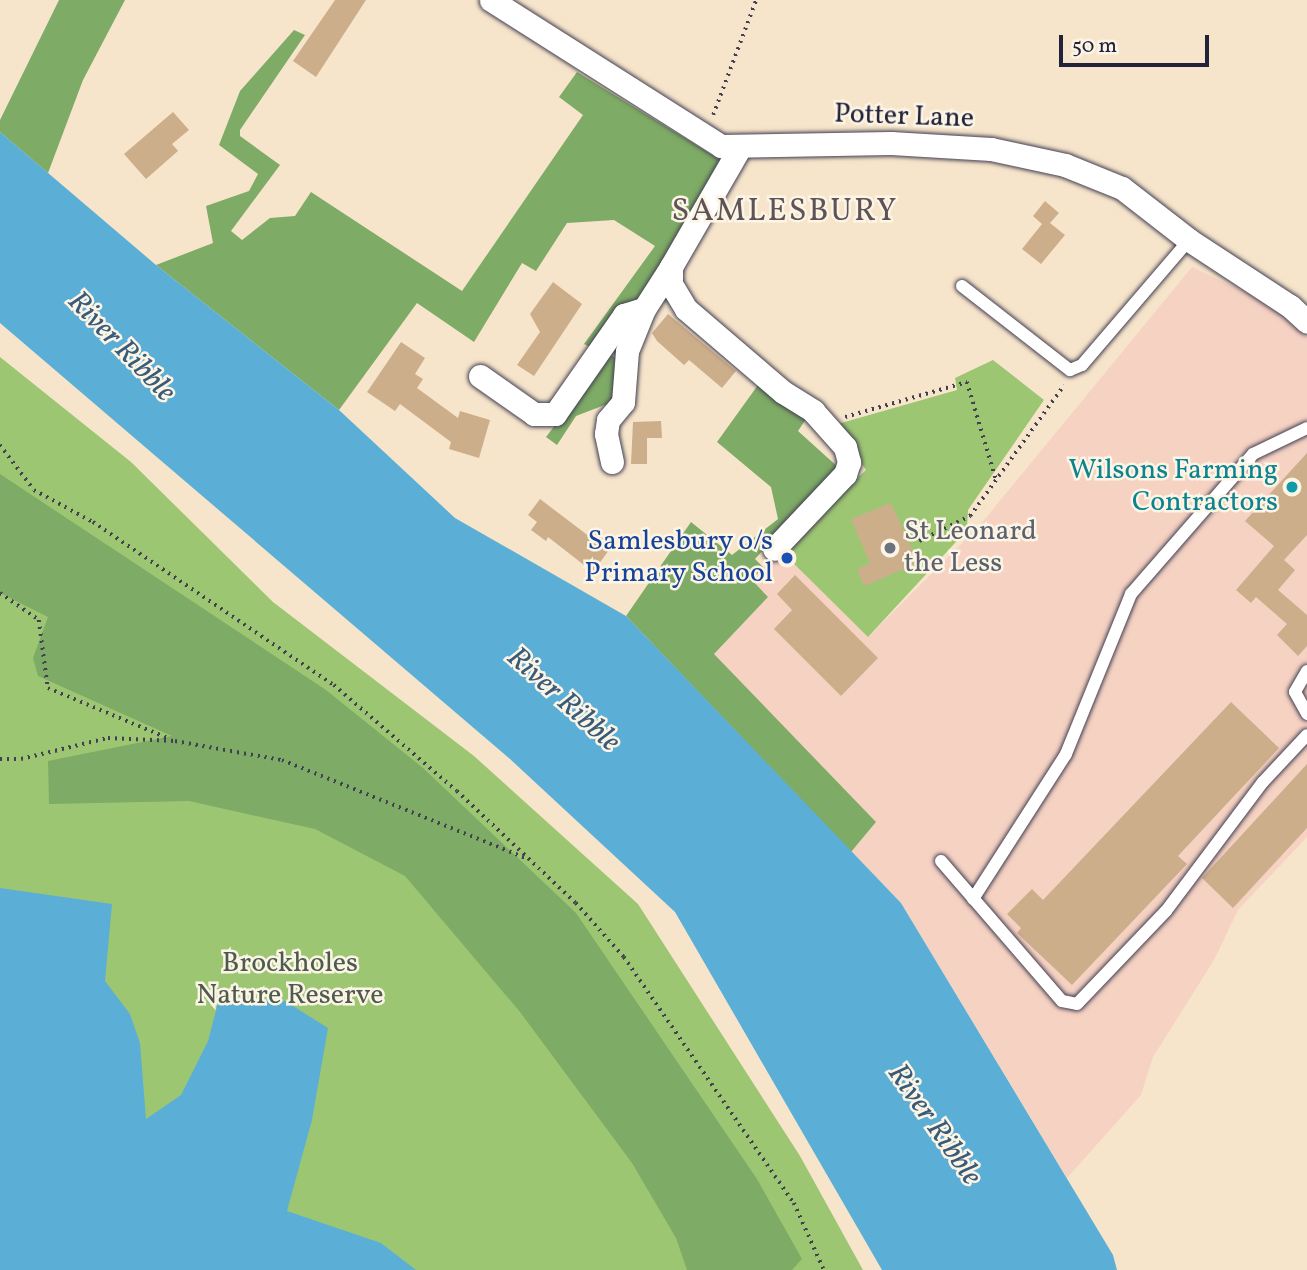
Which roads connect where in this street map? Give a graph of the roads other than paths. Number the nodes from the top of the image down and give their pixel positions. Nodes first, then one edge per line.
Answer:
1 (491, 0) edge
2 (739, 149) junction
3 (1189, 240) junction
4 (671, 267) junction
5 (962, 286) dead end
6 (644, 309) junction
7 (1307, 322) edge
8 (480, 376) dead end
9 (1307, 428) edge
10 (612, 463) dead end
11 (774, 549) dead end
12 (1307, 671) edge
13 (1307, 714) edge
14 (1307, 735) edge
15 (941, 861) dead end
16 (973, 899) junction

1 - 2 street, Potter Lane
2 - 3 street, Potter Lane
2 - 4 street
3 - 5 lane
3 - 7 street, Potter Lane
4 - 6 street
4 - 11 street
6 - 8 street
6 - 10 street
9 - 16 lane
12 - 13 lane
14 - 16 lane
15 - 16 lane

